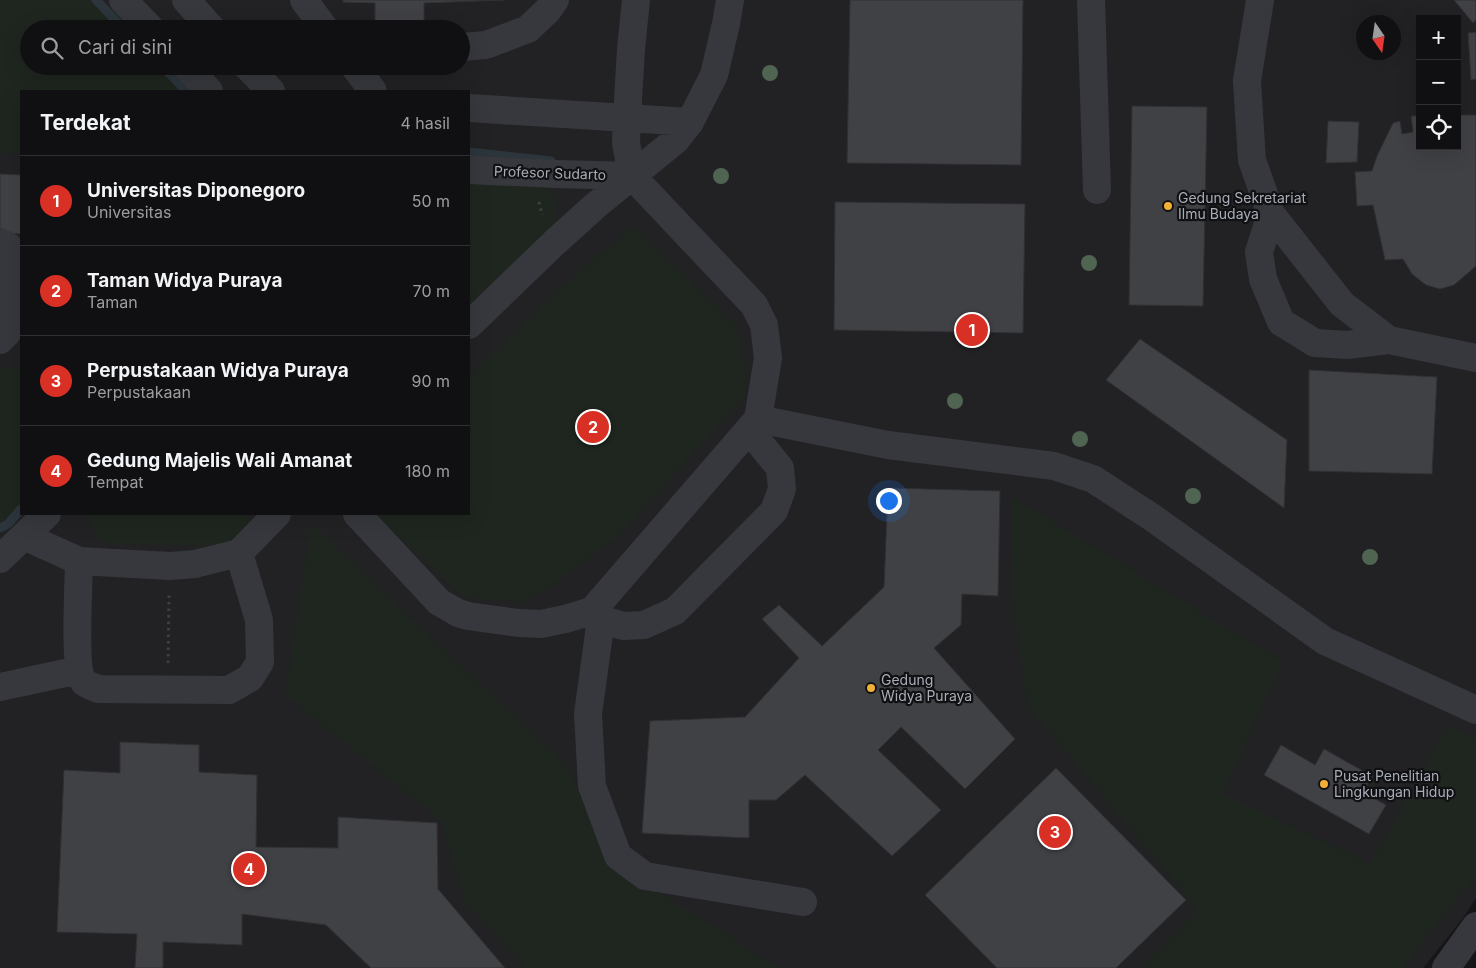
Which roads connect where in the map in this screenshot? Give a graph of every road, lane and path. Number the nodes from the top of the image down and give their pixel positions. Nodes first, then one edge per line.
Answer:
1 (123, 0) edge
2 (304, 0) edge
3 (555, 0) edge
4 (636, 0) edge
5 (730, 0) edge
6 (1091, 0) edge
7 (1260, 0) edge
8 (142, 20) edge
9 (318, 20) edge
10 (470, 46) edge
11 (194, 75) edge
12 (256, 75) edge
13 (361, 75) edge
14 (208, 90) edge
15 (270, 90) edge
16 (372, 90) edge
17 (470, 108) edge
18 (626, 118) junction
19 (690, 122) junction
20 (470, 170) edge
21 (632, 176) junction
22 (1097, 190) dead end
23 (537, 197) dead end
24 (1271, 214) junction
25 (542, 218) dead end
26 (0, 242) edge
27 (470, 324) edge
28 (0, 340) edge
29 (1389, 340) junction
30 (1476, 358) edge
31 (753, 424) junction
32 (46, 515) edge
33 (276, 515) edge
34 (358, 515) edge
35 (24, 536) junction
36 (239, 552) junction
37 (0, 559) edge
38 (79, 561) junction
39 (170, 566) junction
40 (596, 615) junction
41 (78, 670) junction
42 (0, 687) edge
43 (168, 689) junction
44 (1476, 710) edge
45 (803, 902) dead end
46 (1476, 926) edge
47 (1446, 968) edge

1 - 8 street
2 - 9 street
3 - 10 street
4 - 18 street
5 - 19 street
6 - 22 street
7 - 24 street
11 - 14 street
12 - 15 street
13 - 16 street
17 - 18 street
18 - 19 street
18 - 21 street
19 - 21 street
20 - 21 street, Profesor Sudarto
21 - 27 street
21 - 31 street
23 - 25 path
24 - 29 street
24 - 29 street
26 - 28 street
29 - 30 street
31 - 40 street
31 - 40 street
31 - 44 street
32 - 35 street
33 - 36 street
34 - 40 street
35 - 37 street
35 - 38 street
36 - 39 street
36 - 43 street
38 - 39 street
38 - 41 street
39 - 43 path
40 - 45 street
41 - 42 street
41 - 43 street
46 - 47 street

